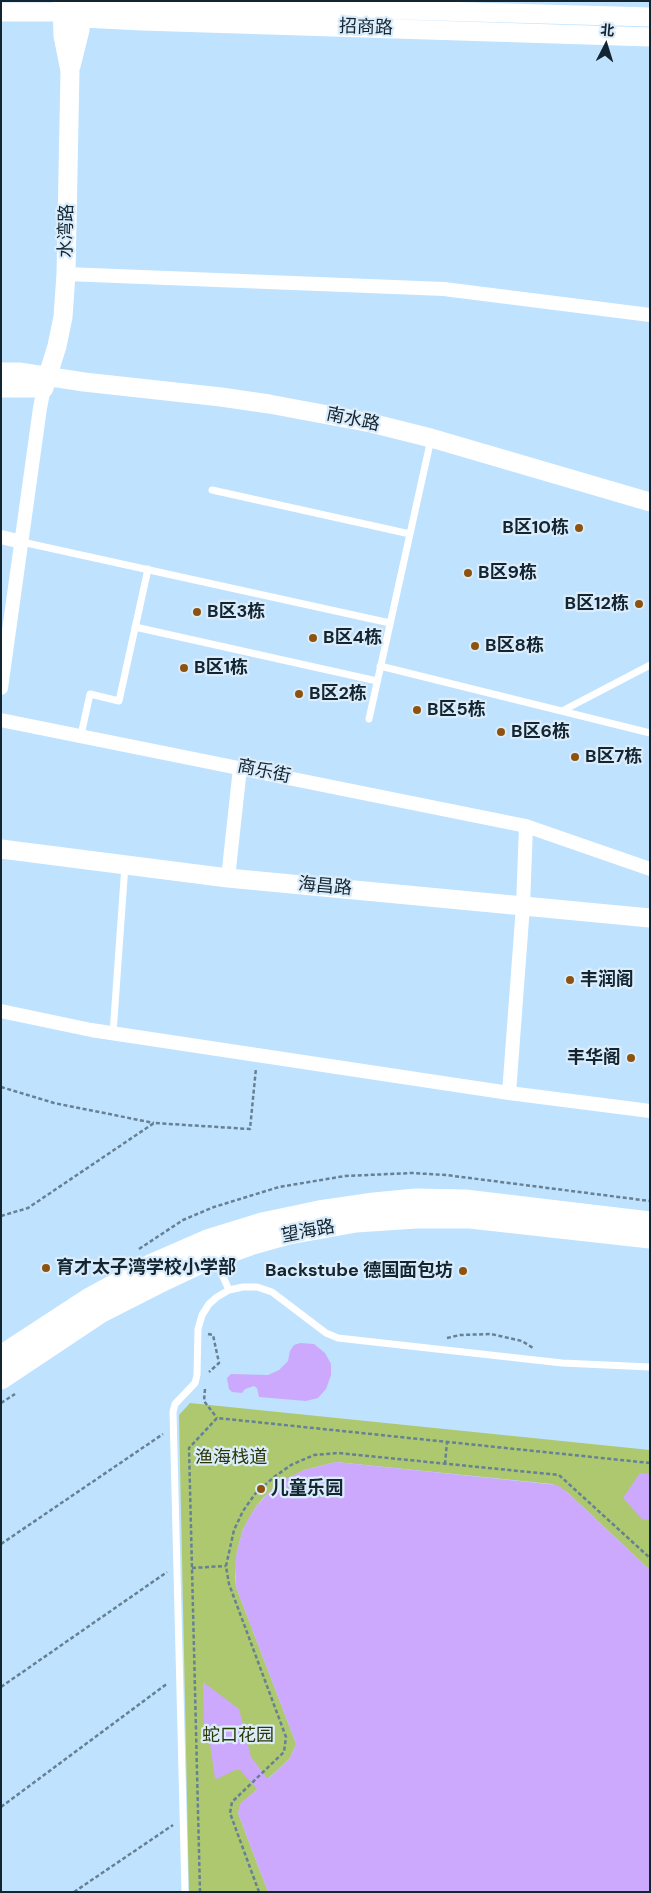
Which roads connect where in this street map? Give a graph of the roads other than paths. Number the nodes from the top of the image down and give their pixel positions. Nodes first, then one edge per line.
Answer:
1 (304, 4) edge
2 (62, 7) edge
3 (82, 8) edge
4 (1, 12) edge
5 (650, 17) edge
6 (650, 37) edge
7 (70, 71) junction
8 (66, 274) junction
9 (650, 315) edge
10 (1, 372) edge
11 (46, 382) junction
12 (1, 388) edge
13 (431, 438) junction
14 (212, 490) dead end
15 (650, 502) edge
16 (410, 534) junction
17 (1, 537) edge
18 (22, 542) junction
19 (148, 569) junction
20 (390, 623) junction
21 (135, 627) junction
22 (650, 665) edge
23 (380, 666) junction
24 (377, 681) junction
25 (1, 688) edge
26 (562, 711) junction
27 (369, 719) dead end
28 (1, 720) edge
29 (650, 732) edge
30 (81, 735) junction
31 (240, 768) junction
32 (526, 826) junction
33 (1, 849) edge
34 (125, 865) junction
35 (650, 869) edge
36 (228, 878) junction
37 (524, 906) junction
38 (650, 918) edge
39 (1, 1011) edge
40 (113, 1033) junction
41 (509, 1094) junction
42 (650, 1111) edge
43 (650, 1222) edge
44 (650, 1238) edge
45 (214, 1258) junction
46 (228, 1290) junction
47 (1, 1356) edge
48 (650, 1367) edge
49 (9, 1386) edge
50 (185, 1892) edge

1 - 3 main road, 招商路
1 - 5 main road, 招商路
2 - 3 main road
2 - 4 main road
2 - 7 main road, 水湾路
3 - 6 main road, 招商路
3 - 7 main road, 水湾路
7 - 8 main road, 水湾路
8 - 9 street
8 - 11 main road, 水湾路
10 - 11 main road
11 - 12 main road
11 - 13 main road, 南水路
11 - 18 street
13 - 15 main road, 南水路
13 - 16 lane
14 - 16 lane
16 - 20 lane
17 - 18 street
18 - 19 lane
18 - 25 street
19 - 20 lane
19 - 21 lane
20 - 23 lane
21 - 24 lane
21 - 30 lane
22 - 26 lane
23 - 24 lane
23 - 26 lane
24 - 27 lane
26 - 29 lane
28 - 30 street, 商乐街
30 - 31 street, 商乐街
31 - 32 street, 商乐街
31 - 36 street
32 - 35 street, 商乐街
32 - 37 street
33 - 34 main road, 海昌路
34 - 36 main road, 海昌路
34 - 40 lane
36 - 37 main road, 海昌路
37 - 38 main road, 海昌路
37 - 41 street
39 - 40 street
40 - 41 street
41 - 42 street
43 - 47 main road, 望海路
44 - 45 main road, 望海路
45 - 46 lane
45 - 49 main road, 望海路
46 - 48 lane
46 - 50 lane

